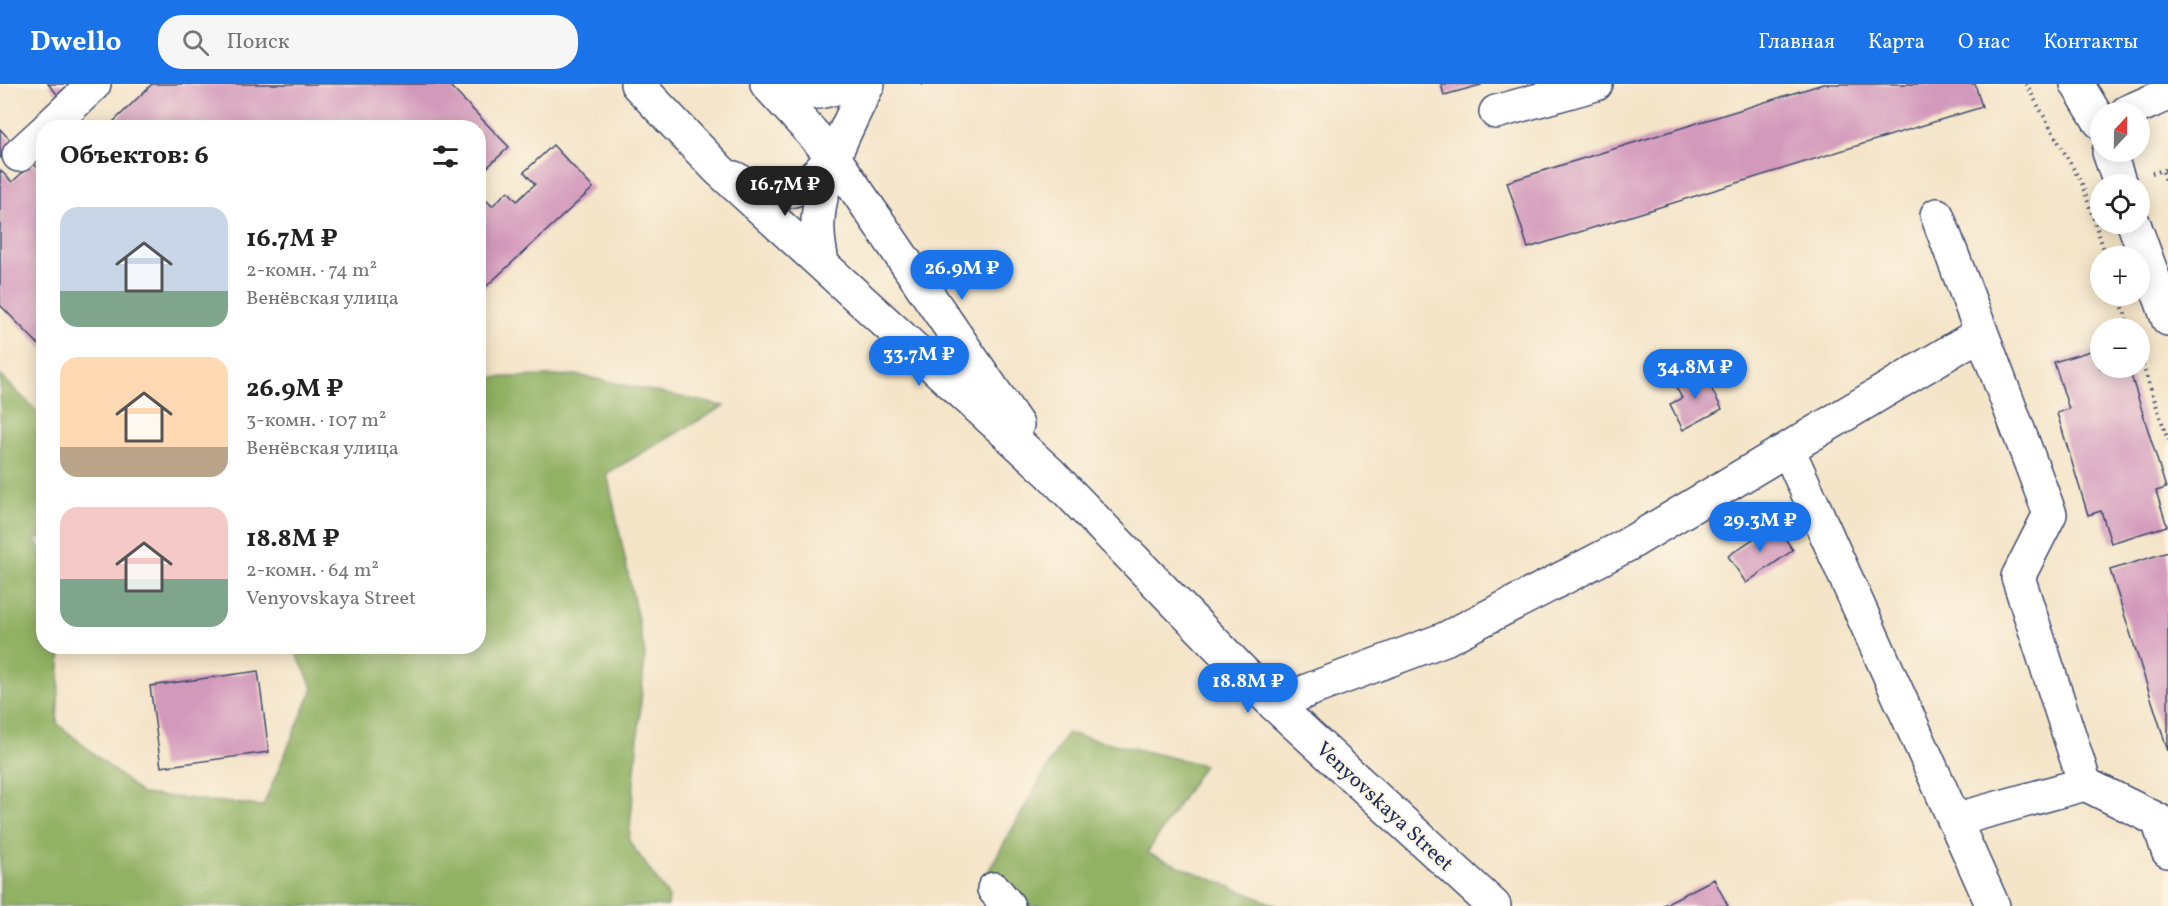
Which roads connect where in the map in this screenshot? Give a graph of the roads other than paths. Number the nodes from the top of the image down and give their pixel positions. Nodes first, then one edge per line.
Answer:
1 (94, 84) edge
2 (637, 84) edge
3 (767, 84) edge
4 (774, 84) edge
5 (846, 84) edge
6 (868, 84) edge
7 (1596, 84) edge
8 (2077, 84) edge
9 (2168, 94) edge
10 (2150, 102) edge
11 (2090, 105) edge
12 (1496, 112) dead end
13 (56, 120) edge
14 (36, 139) edge
15 (19, 155) dead end
16 (833, 156) junction
17 (719, 170) junction
18 (1937, 215) dead end
19 (2138, 234) edge
20 (822, 264) junction
21 (2168, 319) edge
22 (1982, 333) junction
23 (1788, 449) junction
24 (1050, 473) junction
25 (1275, 705) junction
26 (2085, 784) junction
27 (1954, 820) junction
28 (2168, 851) edge
29 (1494, 906) edge
30 (1993, 906) edge

1 - 13 street
2 - 17 street
3 - 16 street
4 - 5 street
6 - 16 street
7 - 12 street
8 - 11 street
9 - 10 street
14 - 15 street
16 - 17 street
16 - 20 street
16 - 24 street
17 - 20 street
18 - 22 street
19 - 21 street
20 - 24 street
22 - 23 street
22 - 26 street
23 - 25 street
23 - 27 street
24 - 25 street, Venyovskaya Street
25 - 29 street, Venyovskaya Street
26 - 27 street
26 - 28 street
27 - 30 street

